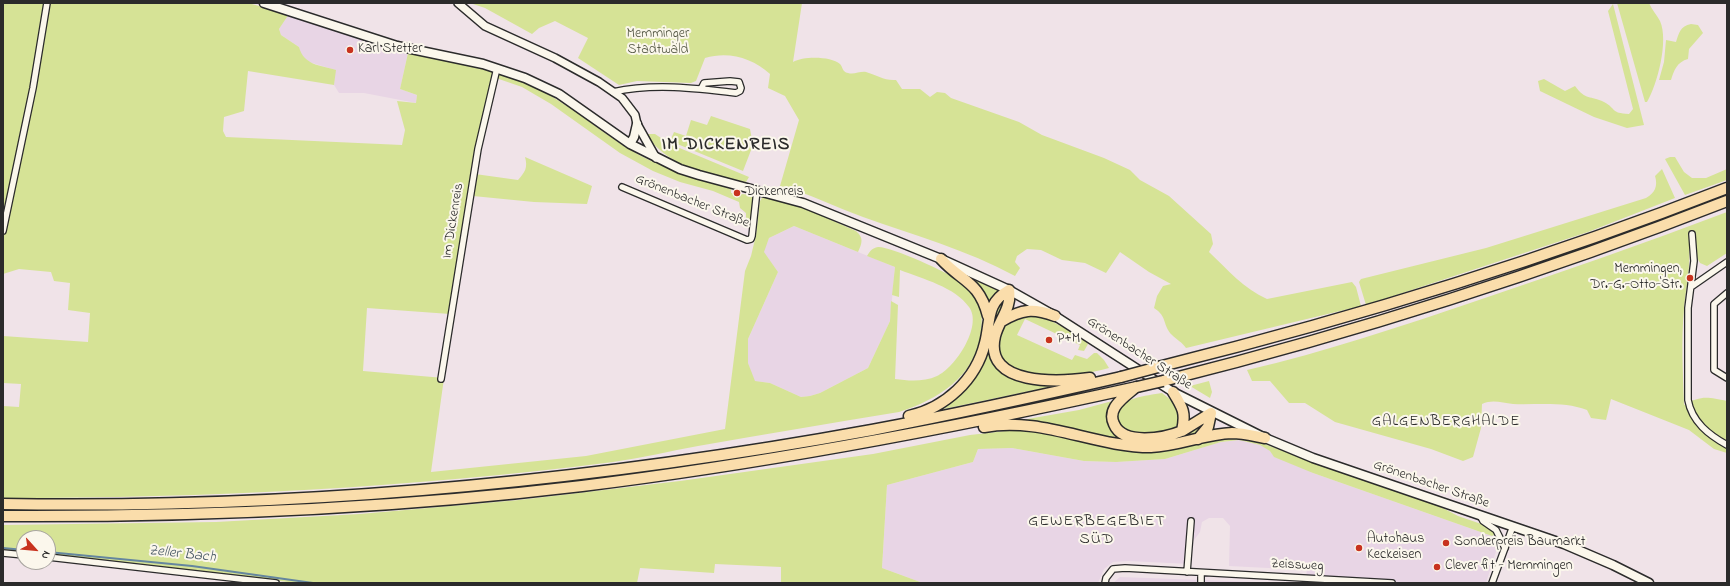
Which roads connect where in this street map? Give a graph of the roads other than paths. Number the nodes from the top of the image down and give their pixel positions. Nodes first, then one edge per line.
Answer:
1 (47, 3) edge
2 (264, 3) edge
3 (458, 3) edge
4 (497, 68) junction
5 (701, 89) junction
6 (613, 92) junction
7 (636, 124) junction
8 (630, 144) junction
9 (656, 158) junction
10 (622, 187) dead end
11 (1727, 188) edge
12 (757, 190) junction
13 (1727, 201) edge
14 (3, 231) edge
15 (1692, 234) dead end
16 (941, 259) junction
17 (1727, 262) edge
18 (1691, 287) junction
19 (1009, 290) junction
20 (1727, 293) edge
21 (988, 316) junction
22 (1055, 316) junction
23 (1002, 321) junction
24 (1121, 377) junction
25 (1727, 378) edge
26 (441, 379) dead end
27 (1137, 387) junction
28 (1173, 392) junction
29 (1211, 413) junction
30 (948, 427) junction
31 (872, 429) junction
32 (1182, 432) junction
33 (1265, 438) junction
34 (1198, 439) junction
35 (1727, 446) edge
36 (3, 504) edge
37 (3, 516) edge
38 (1480, 516) junction
39 (1191, 521) dead end
40 (1513, 526) junction
41 (1505, 548) junction
42 (3, 553) edge
43 (16, 554) edge
44 (56, 558) edge
45 (1187, 572) junction
46 (1201, 573) junction
47 (276, 583) edge
48 (1104, 583) edge
49 (1201, 583) edge
50 (1392, 583) edge
51 (1492, 583) edge
52 (1649, 583) edge

1 - 14 street
2 - 4 main road, Grönenbacher Straße
3 - 6 street
4 - 8 main road, Grönenbacher Straße
4 - 26 street, Im Dickenreis
5 - 5 street
5 - 6 street
6 - 7 street
7 - 8 main road
7 - 9 street
8 - 9 main road, Grönenbacher Straße
9 - 12 main road, Grönenbacher Straße
10 - 12 street, Grönenbacher Straße
11 - 24 highway, bridge
12 - 16 main road, Grönenbacher Straße
13 - 27 highway, bridge
15 - 18 street
16 - 19 main road, Grönenbacher Straße
16 - 21 highway
17 - 18 street
18 - 35 street
19 - 21 highway
19 - 22 main road, Grönenbacher Straße
19 - 23 highway
20 - 25 street
21 - 31 highway
22 - 23 highway
22 - 28 main road, Grönenbacher Straße
23 - 24 highway
24 - 31 highway
27 - 30 highway
27 - 32 highway
28 - 29 main road, Grönenbacher Straße
28 - 32 highway
29 - 32 highway
29 - 33 main road, Grönenbacher Straße
29 - 34 highway
30 - 34 highway
30 - 37 highway
31 - 36 highway
33 - 34 highway
33 - 38 main road, Grönenbacher Straße
38 - 40 main road, Grönenbacher Straße
38 - 41 street
39 - 45 street
40 - 41 street
40 - 52 main road, Grönenbacher Straße
41 - 51 street
42 - 43 street
44 - 47 street
45 - 46 street, Zeissweg
45 - 48 street, Zeissweg
46 - 49 street
46 - 50 street, Zeissweg

